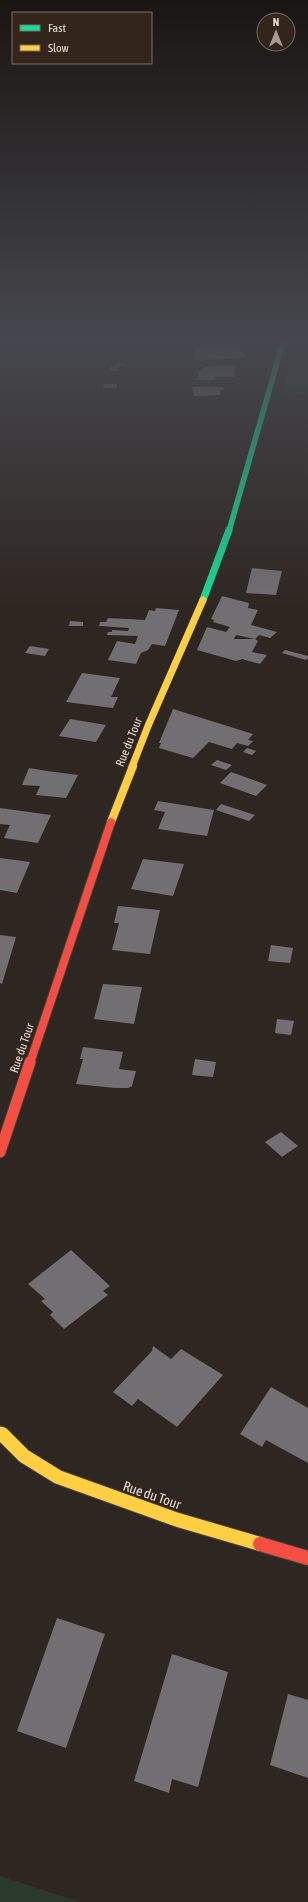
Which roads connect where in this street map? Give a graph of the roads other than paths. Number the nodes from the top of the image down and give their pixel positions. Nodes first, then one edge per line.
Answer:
1 (257, 431) edge
2 (0, 1152) edge
3 (0, 1432) edge
4 (308, 1558) edge

1 - 2 street, Rue du Tour
3 - 4 street, Rue du Tour

